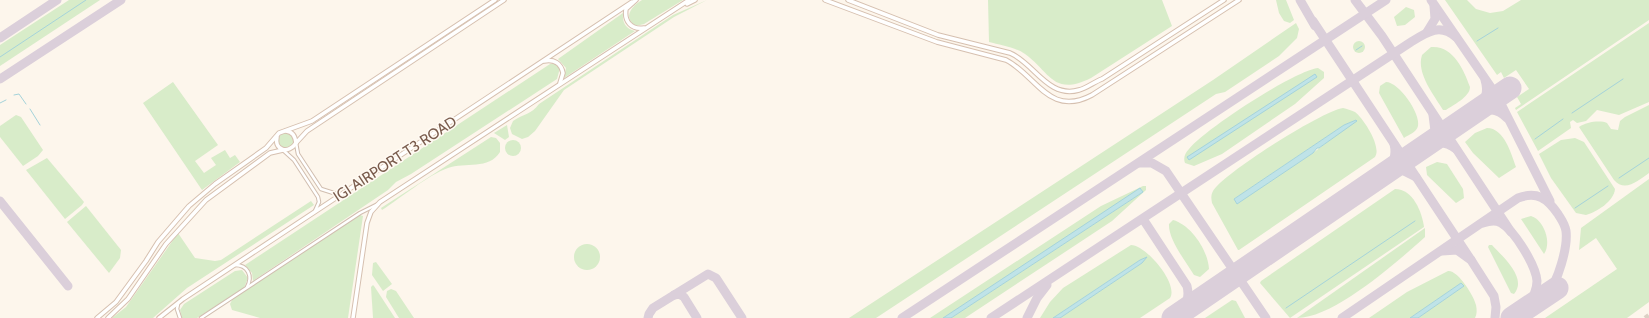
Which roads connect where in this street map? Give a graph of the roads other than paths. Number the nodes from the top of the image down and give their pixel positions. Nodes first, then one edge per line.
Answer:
1 (495, 0) edge
2 (504, 0) edge
3 (689, 0) edge
4 (695, 0) edge
5 (825, 0) edge
6 (848, 0) edge
7 (1224, 0) edge
8 (1239, 0) edge
9 (634, 1) edge
10 (676, 8) junction
11 (648, 26) junction
12 (541, 62) junction
13 (557, 86) junction
14 (285, 131) junction
15 (278, 136) junction
16 (296, 143) junction
17 (283, 150) junction
18 (340, 195) junction
19 (380, 202) junction
20 (315, 212) junction
21 (158, 242) junction
22 (166, 244) junction
23 (229, 267) junction
24 (244, 290) junction
25 (183, 299) junction
26 (96, 318) edge
27 (108, 318) edge
28 (159, 318) edge
29 (180, 318) edge
30 (201, 318) edge
31 (353, 318) edge

1 - 14 main road
2 - 16 main road
3 - 10 main road
4 - 10 main road
5 - 8 main road
6 - 7 main road
9 - 11 main road
9 - 12 main road, IGI AIRPORT T3 ROAD
10 - 11 main road
11 - 13 main road
12 - 13 main road
12 - 18 main road, IGI AIRPORT T3 ROAD
13 - 19 main road
14 - 15 main road
14 - 16 main road
15 - 17 main road
15 - 21 main road
16 - 17 main road
16 - 18 street
17 - 20 street
17 - 22 main road
18 - 20 main road, IGI AIRPORT T3 ROAD
19 - 24 street
19 - 31 main road
20 - 23 main road, IGI AIRPORT T3 ROAD
21 - 22 main road
21 - 26 main road
22 - 27 main road
23 - 24 street
23 - 25 main road, IGI AIRPORT T3 ROAD
24 - 30 street
25 - 28 main road, IGI AIRPORT T3 ROAD
25 - 29 street

